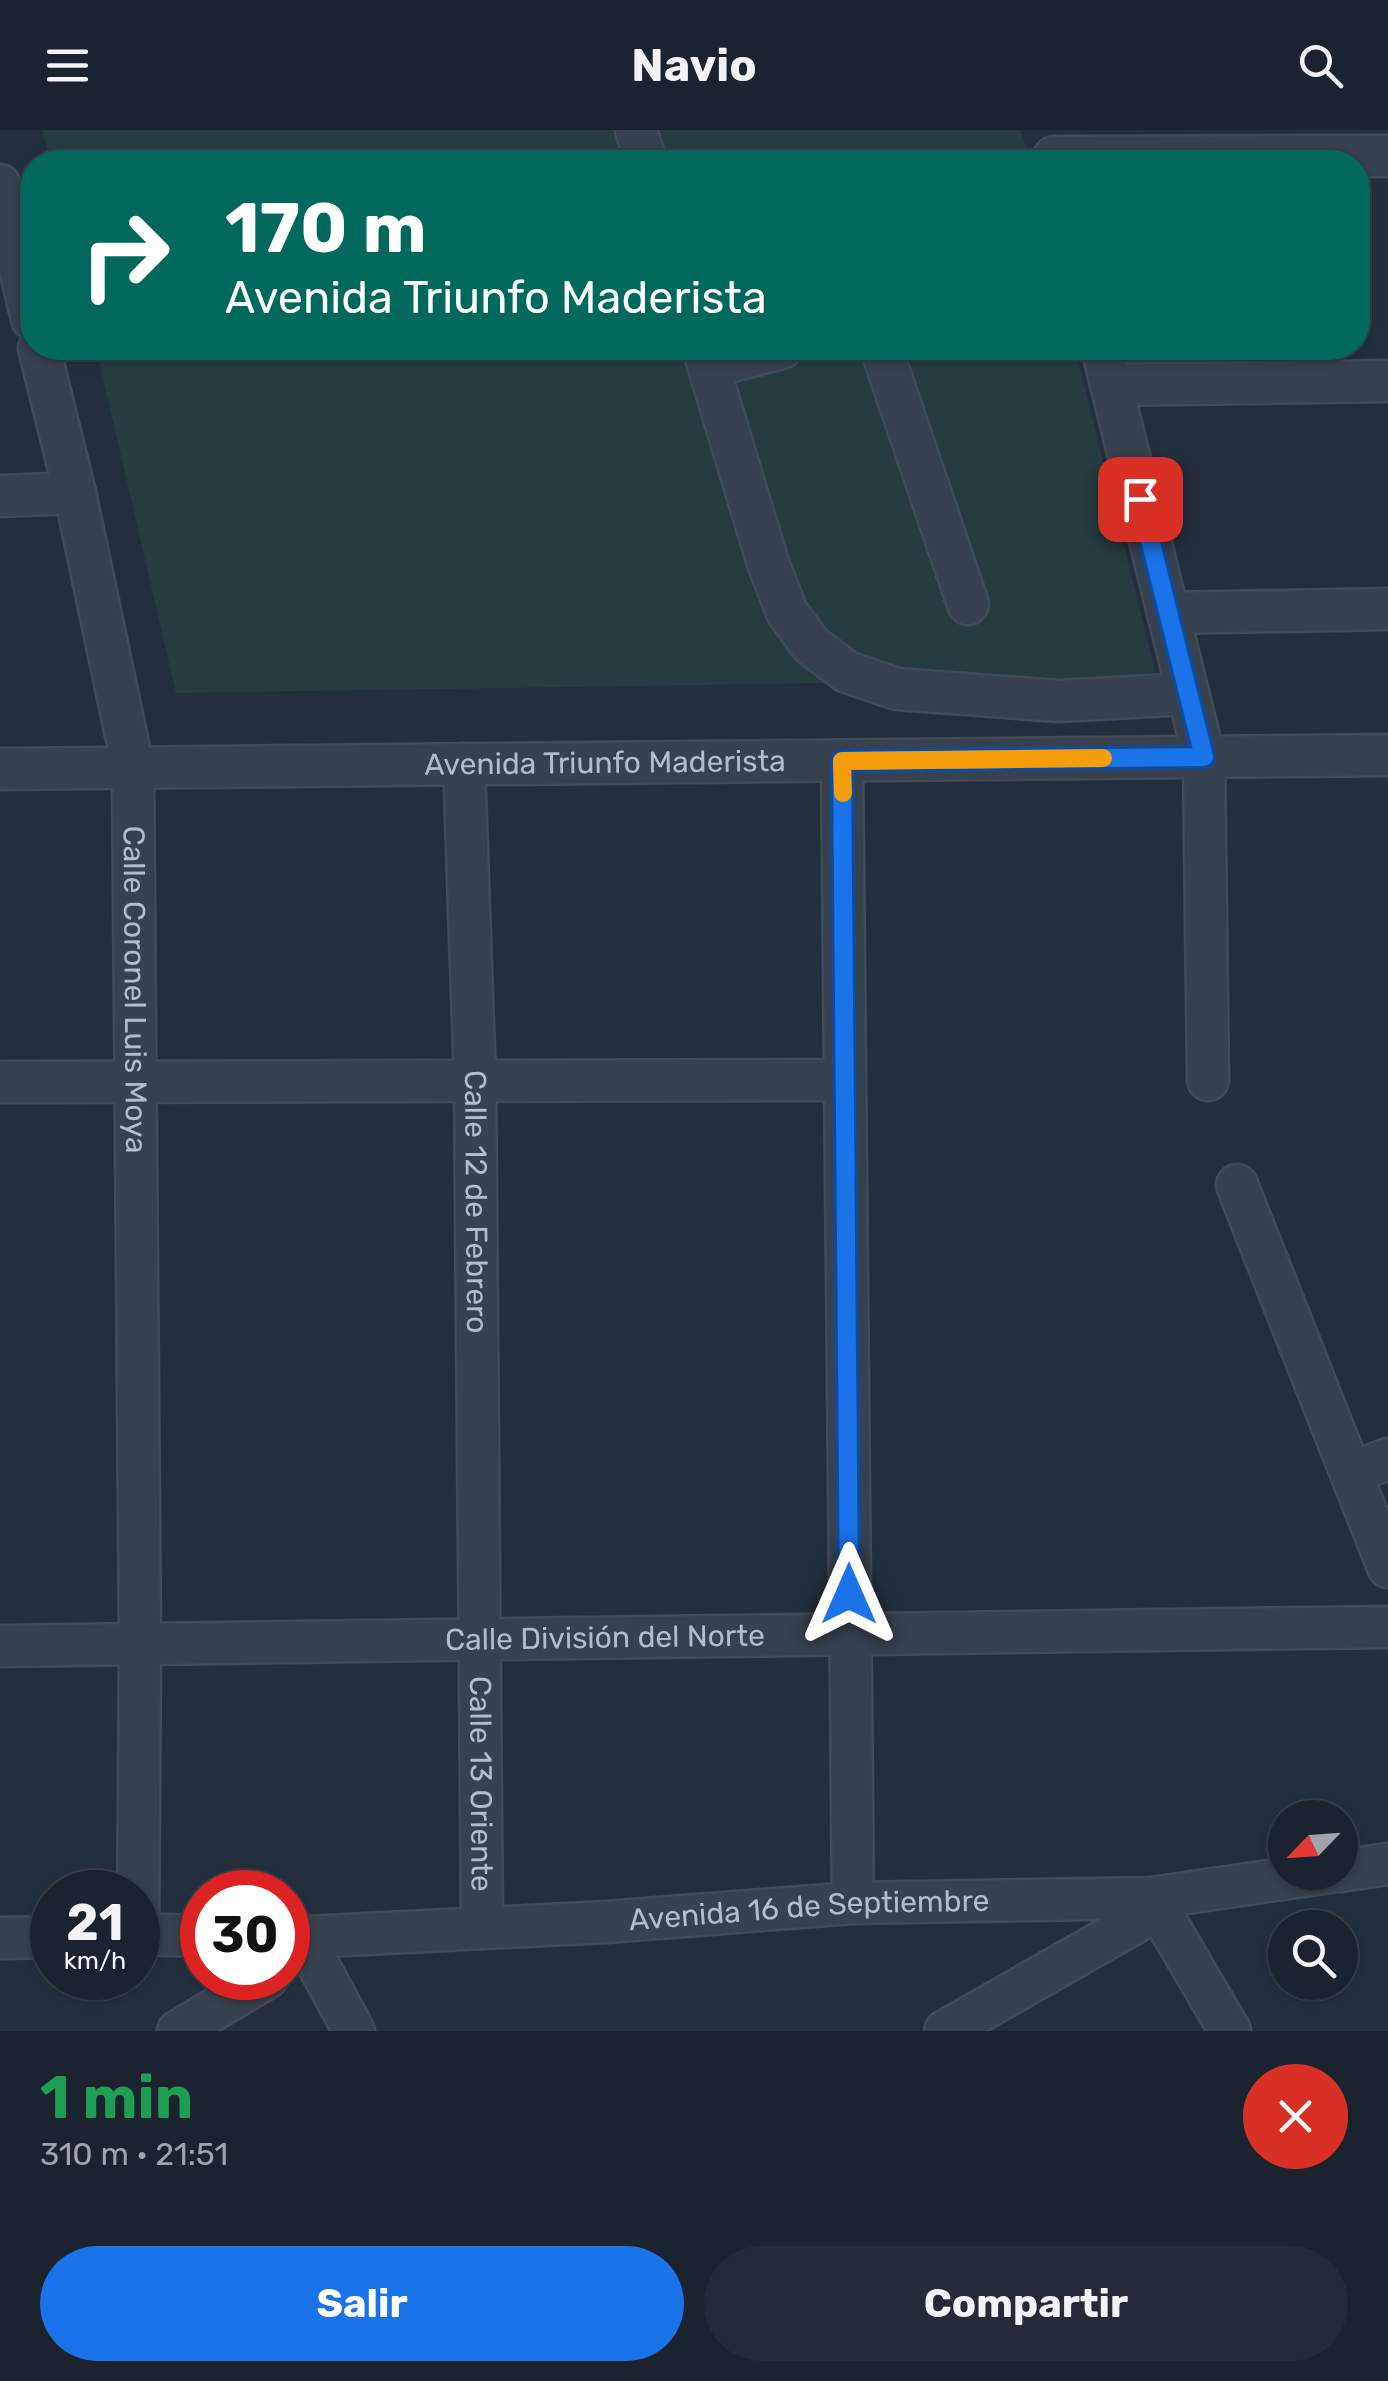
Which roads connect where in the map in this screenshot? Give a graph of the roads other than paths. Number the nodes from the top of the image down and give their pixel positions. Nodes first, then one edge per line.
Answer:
1 (0, 185) edge
2 (5, 226) edge
3 (20, 278) edge
4 (42, 360) edge
5 (707, 360) edge
6 (885, 360) edge
7 (1107, 366) edge
8 (1388, 381) edge
9 (74, 493) junction
10 (0, 496) edge
11 (968, 604) dead end
12 (1388, 609) edge
13 (1168, 613) junction
14 (1188, 694) junction
15 (1388, 755) edge
16 (1204, 757) junction
17 (842, 761) junction
18 (464, 764) junction
19 (134, 768) junction
20 (0, 769) edge
21 (845, 1080) junction
22 (1208, 1080) dead end
23 (134, 1081) junction
24 (476, 1081) junction
25 (0, 1082) edge
26 (1238, 1185) dead end
27 (1370, 1466) edge
28 (1388, 1568) edge
29 (1388, 1627) edge
30 (850, 1634) junction
31 (478, 1640) junction
32 (140, 1644) junction
33 (0, 1646) edge
34 (1388, 1864) edge
35 (1358, 1868) edge
36 (138, 1870) edge
37 (1268, 1883) edge
38 (853, 1903) junction
39 (1156, 1904) junction
40 (482, 1928) junction
41 (30, 1937) edge
42 (0, 1938) edge
43 (310, 1947) edge
44 (310, 1967) edge
45 (230, 2000) edge
46 (178, 2031) edge
47 (354, 2031) edge
48 (945, 2031) edge
49 (1230, 2031) edge

1 - 2 street
2 - 3 street
4 - 9 street, Calle Coronel Luis Moya
5 - 14 street
6 - 11 street
7 - 8 street
7 - 13 street
9 - 10 street
9 - 19 street, Calle Coronel Luis Moya
12 - 13 street
13 - 14 street
14 - 16 street
15 - 16 street, Avenida Triunfo Maderista
16 - 17 street, Avenida Triunfo Maderista
16 - 22 street
17 - 18 street, Avenida Triunfo Maderista
17 - 21 street
18 - 19 street, Avenida Triunfo Maderista
18 - 24 street, Calle 12 de Febrero
19 - 20 street, Avenida Triunfo Maderista
19 - 23 street, Calle Coronel Luis Moya
21 - 24 street
21 - 30 street
23 - 24 street
23 - 25 street
23 - 32 street, Calle Coronel Luis Moya
24 - 31 street, Calle 12 de Febrero
26 - 27 street
27 - 28 street
29 - 30 street, Calle División del Norte
30 - 31 street, Calle División del Norte
30 - 38 street
31 - 32 street, Calle División del Norte
31 - 40 street, Calle 13 Oriente
32 - 33 street, Calle División del Norte
32 - 36 street, Calle Coronel Luis Moya
34 - 35 street
37 - 39 street, Avenida 16 de Septiembre
38 - 39 street, Avenida 16 de Septiembre
38 - 40 street, Avenida 16 de Septiembre
39 - 48 street
39 - 49 street
40 - 43 street, Avenida 16 de Septiembre
41 - 42 street
44 - 47 street
45 - 46 street

